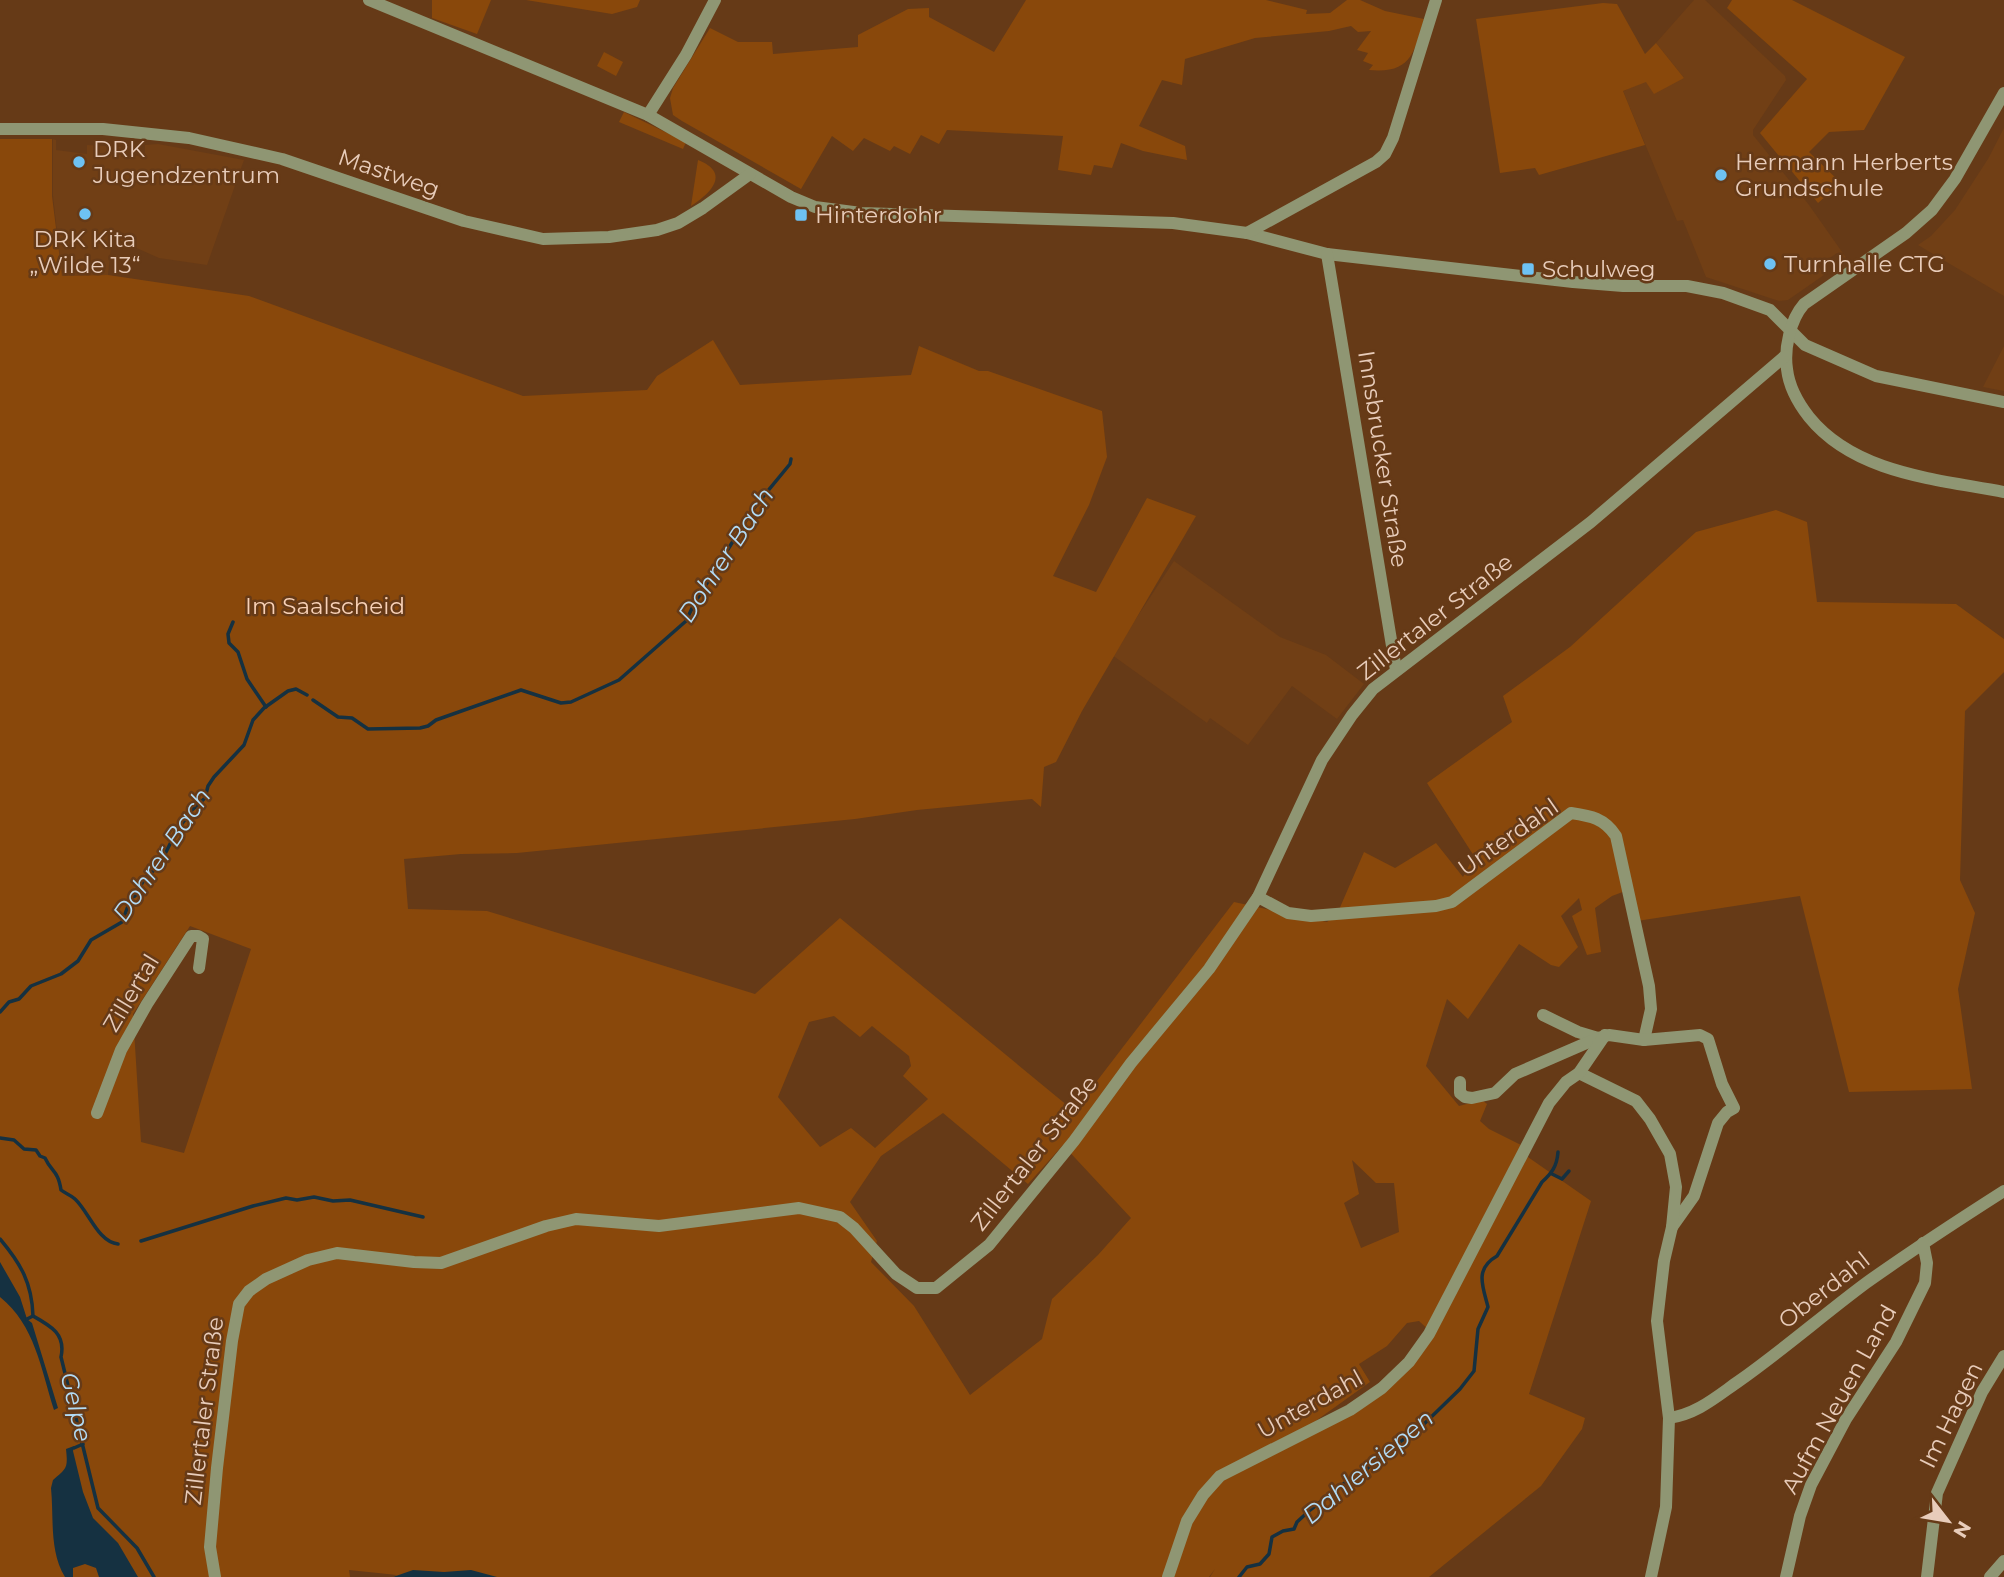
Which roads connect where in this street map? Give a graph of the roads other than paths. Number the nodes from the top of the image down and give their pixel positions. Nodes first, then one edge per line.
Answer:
1 (369, 0) edge
2 (715, 0) edge
3 (1436, 0) edge
4 (2004, 93) edge
5 (648, 115) junction
6 (0, 129) edge
7 (750, 174) junction
8 (1247, 233) junction
9 (1327, 254) junction
10 (1791, 332) junction
11 (1785, 356) junction
12 (2004, 402) edge
13 (2004, 492) edge
14 (1396, 670) junction
15 (1258, 897) junction
16 (199, 968) dead end
17 (1543, 1015) dead end
18 (1601, 1037) junction
19 (1644, 1040) junction
20 (1579, 1073) junction
21 (1460, 1082) dead end
22 (97, 1113) dead end
23 (2004, 1191) edge
24 (1672, 1227) junction
25 (1923, 1243) junction
26 (2004, 1356) edge
27 (1669, 1418) junction
28 (2004, 1561) edge
29 (215, 1577) edge
30 (1168, 1577) edge
31 (1651, 1577) edge
32 (1786, 1577) edge
33 (1927, 1577) edge
34 (1990, 1577) edge

1 - 5 street
2 - 5 street
3 - 8 street
4 - 10 street
5 - 7 street
6 - 7 street, Mastweg
7 - 8 street
8 - 9 street
9 - 10 street
9 - 14 street, Innsbrucker Straße
10 - 11 street
10 - 12 street
11 - 13 street
11 - 14 street, Zillertaler Straße
14 - 15 street, Zillertaler Straße
15 - 19 street, Unterdahl
15 - 29 street, Zillertaler Straße
16 - 22 street, Zillertal
17 - 18 street
18 - 19 street
18 - 20 street, Unterdahl
18 - 21 street
19 - 24 street
20 - 24 street
20 - 30 street, Unterdahl
23 - 25 street, Oberdahl
24 - 27 street
25 - 27 street, Oberdahl
25 - 32 street, Aufm Neuen Land
26 - 33 street, Im Hagen
27 - 31 street
28 - 34 street

